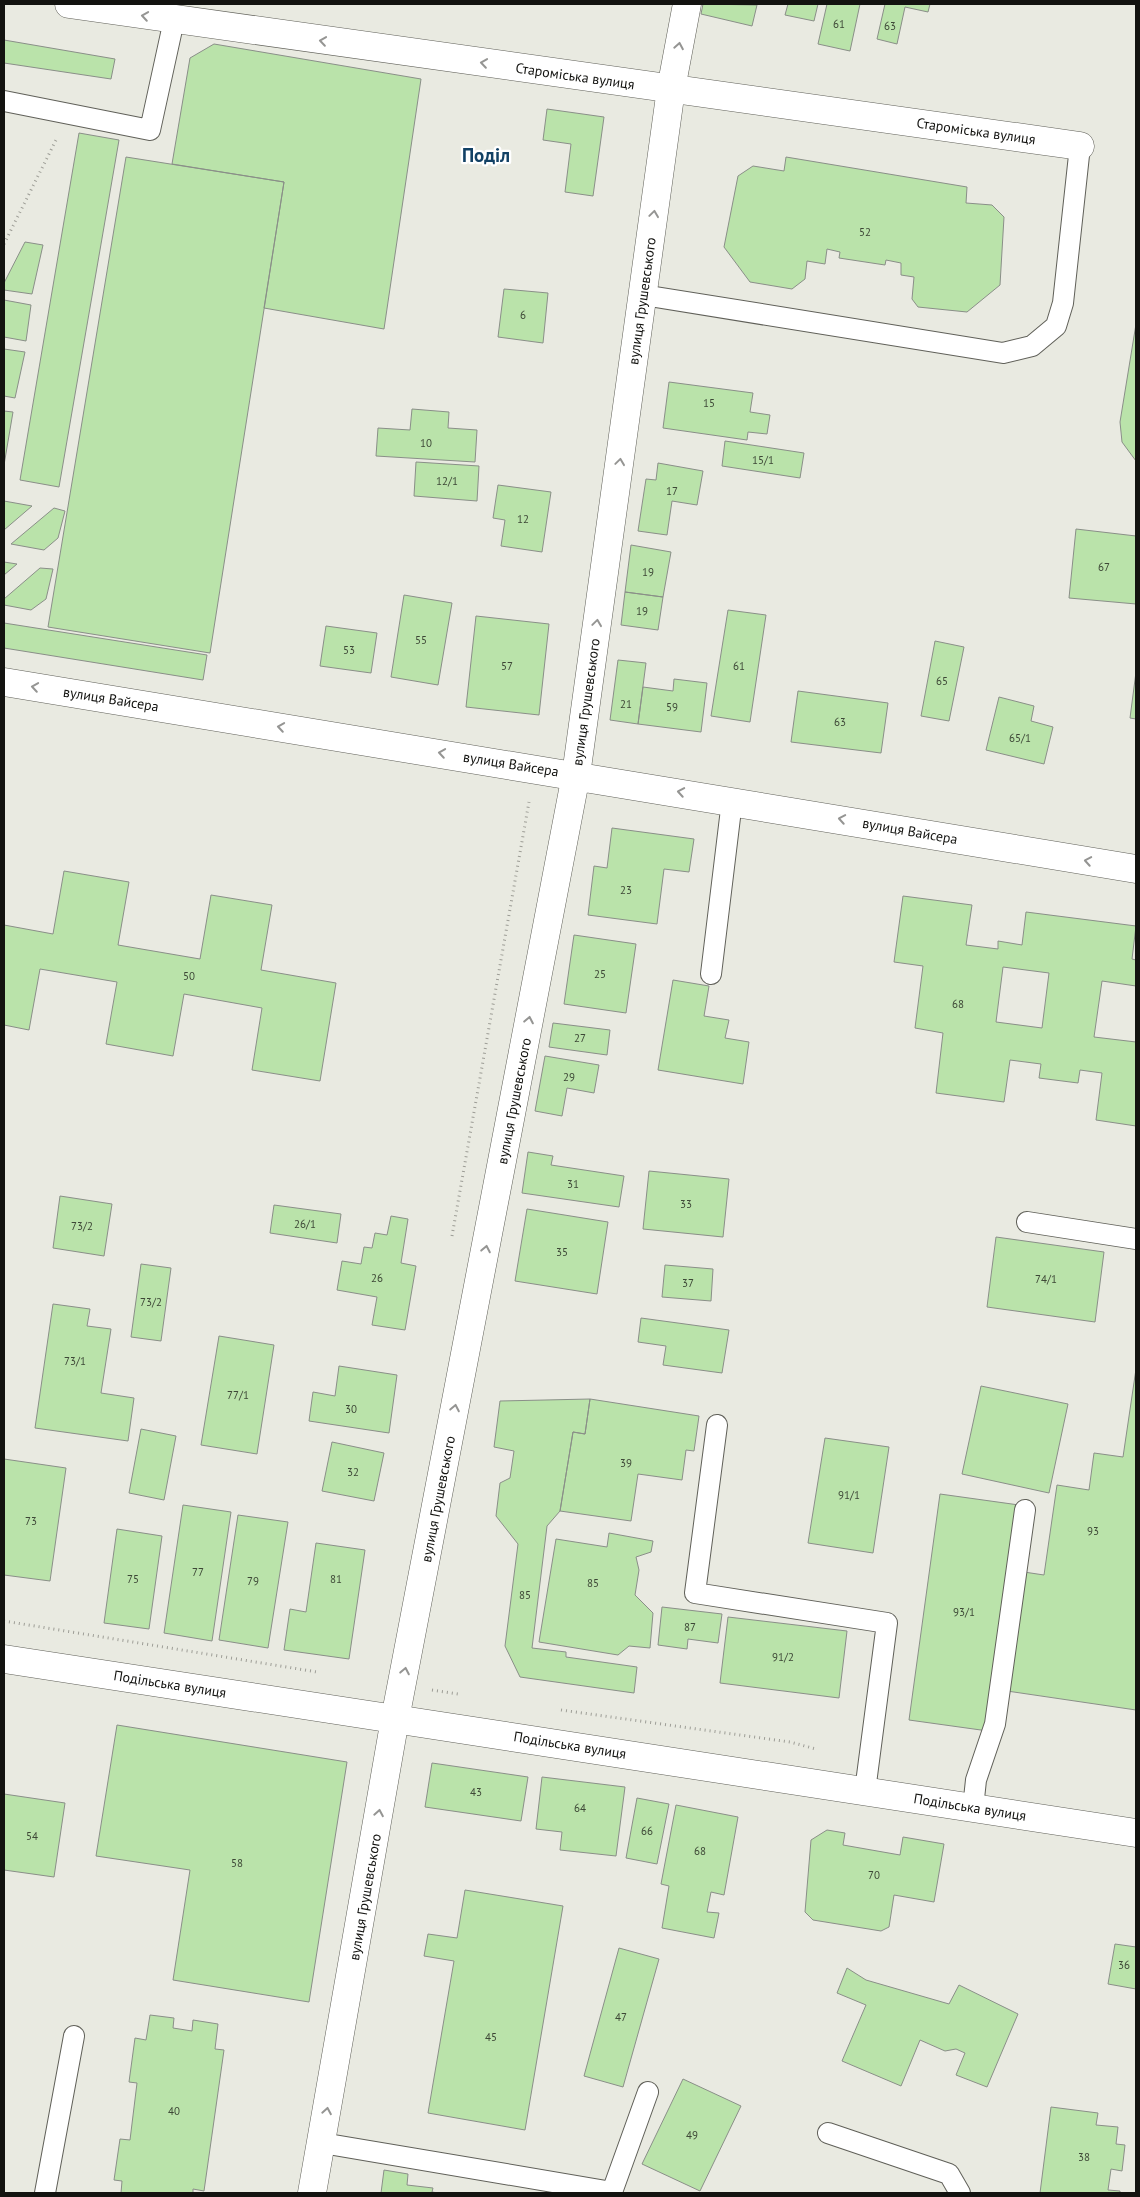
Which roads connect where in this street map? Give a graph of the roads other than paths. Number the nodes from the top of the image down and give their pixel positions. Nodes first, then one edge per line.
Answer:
1 (70, 4) edge
2 (687, 4) edge
3 (174, 20) junction
4 (671, 89) junction
5 (4, 100) edge
6 (1080, 146) joint
7 (643, 295) junction
8 (4, 682) edge
9 (576, 775) junction
10 (732, 801) junction
11 (1136, 869) edge
12 (711, 974) dead end
13 (1027, 1222) dead end
14 (1136, 1239) edge
15 (717, 1425) dead end
16 (1025, 1510) dead end
17 (4, 1659) edge
18 (396, 1719) junction
19 (865, 1791) junction
20 (973, 1808) junction
21 (1136, 1833) edge
22 (74, 2036) dead end
23 (648, 2092) dead end
24 (828, 2133) dead end
25 (322, 2143) junction
26 (45, 2193) edge
27 (312, 2193) edge
28 (960, 2193) edge

3 -> 1 street, Староміська вулиця
4 -> 2 street, вулиця Грушевського
4 -> 3 street, Староміська вулиця
3 - 5 lane
4 - 6 street, Староміська вулиця
7 -> 4 street, вулиця Грушевського
6 - 7 lane
9 -> 7 street, вулиця Грушевського
9 -> 8 street, вулиця Вайсера
10 -> 9 street, вулиця Вайсера
18 -> 9 street, вулиця Грушевського
11 -> 10 street, вулиця Вайсера
10 - 12 lane
13 - 14 lane
15 - 19 lane
16 - 20 lane
17 - 18 street, Подільська вулиця
18 - 19 street, Подільська вулиця
25 -> 18 street, вулиця Грушевського
19 - 20 street, Подільська вулиця
20 - 21 street, Подільська вулиця
22 - 26 lane
23 - 25 lane
24 - 28 lane
25 - 27 street, вулиця Грушевського

